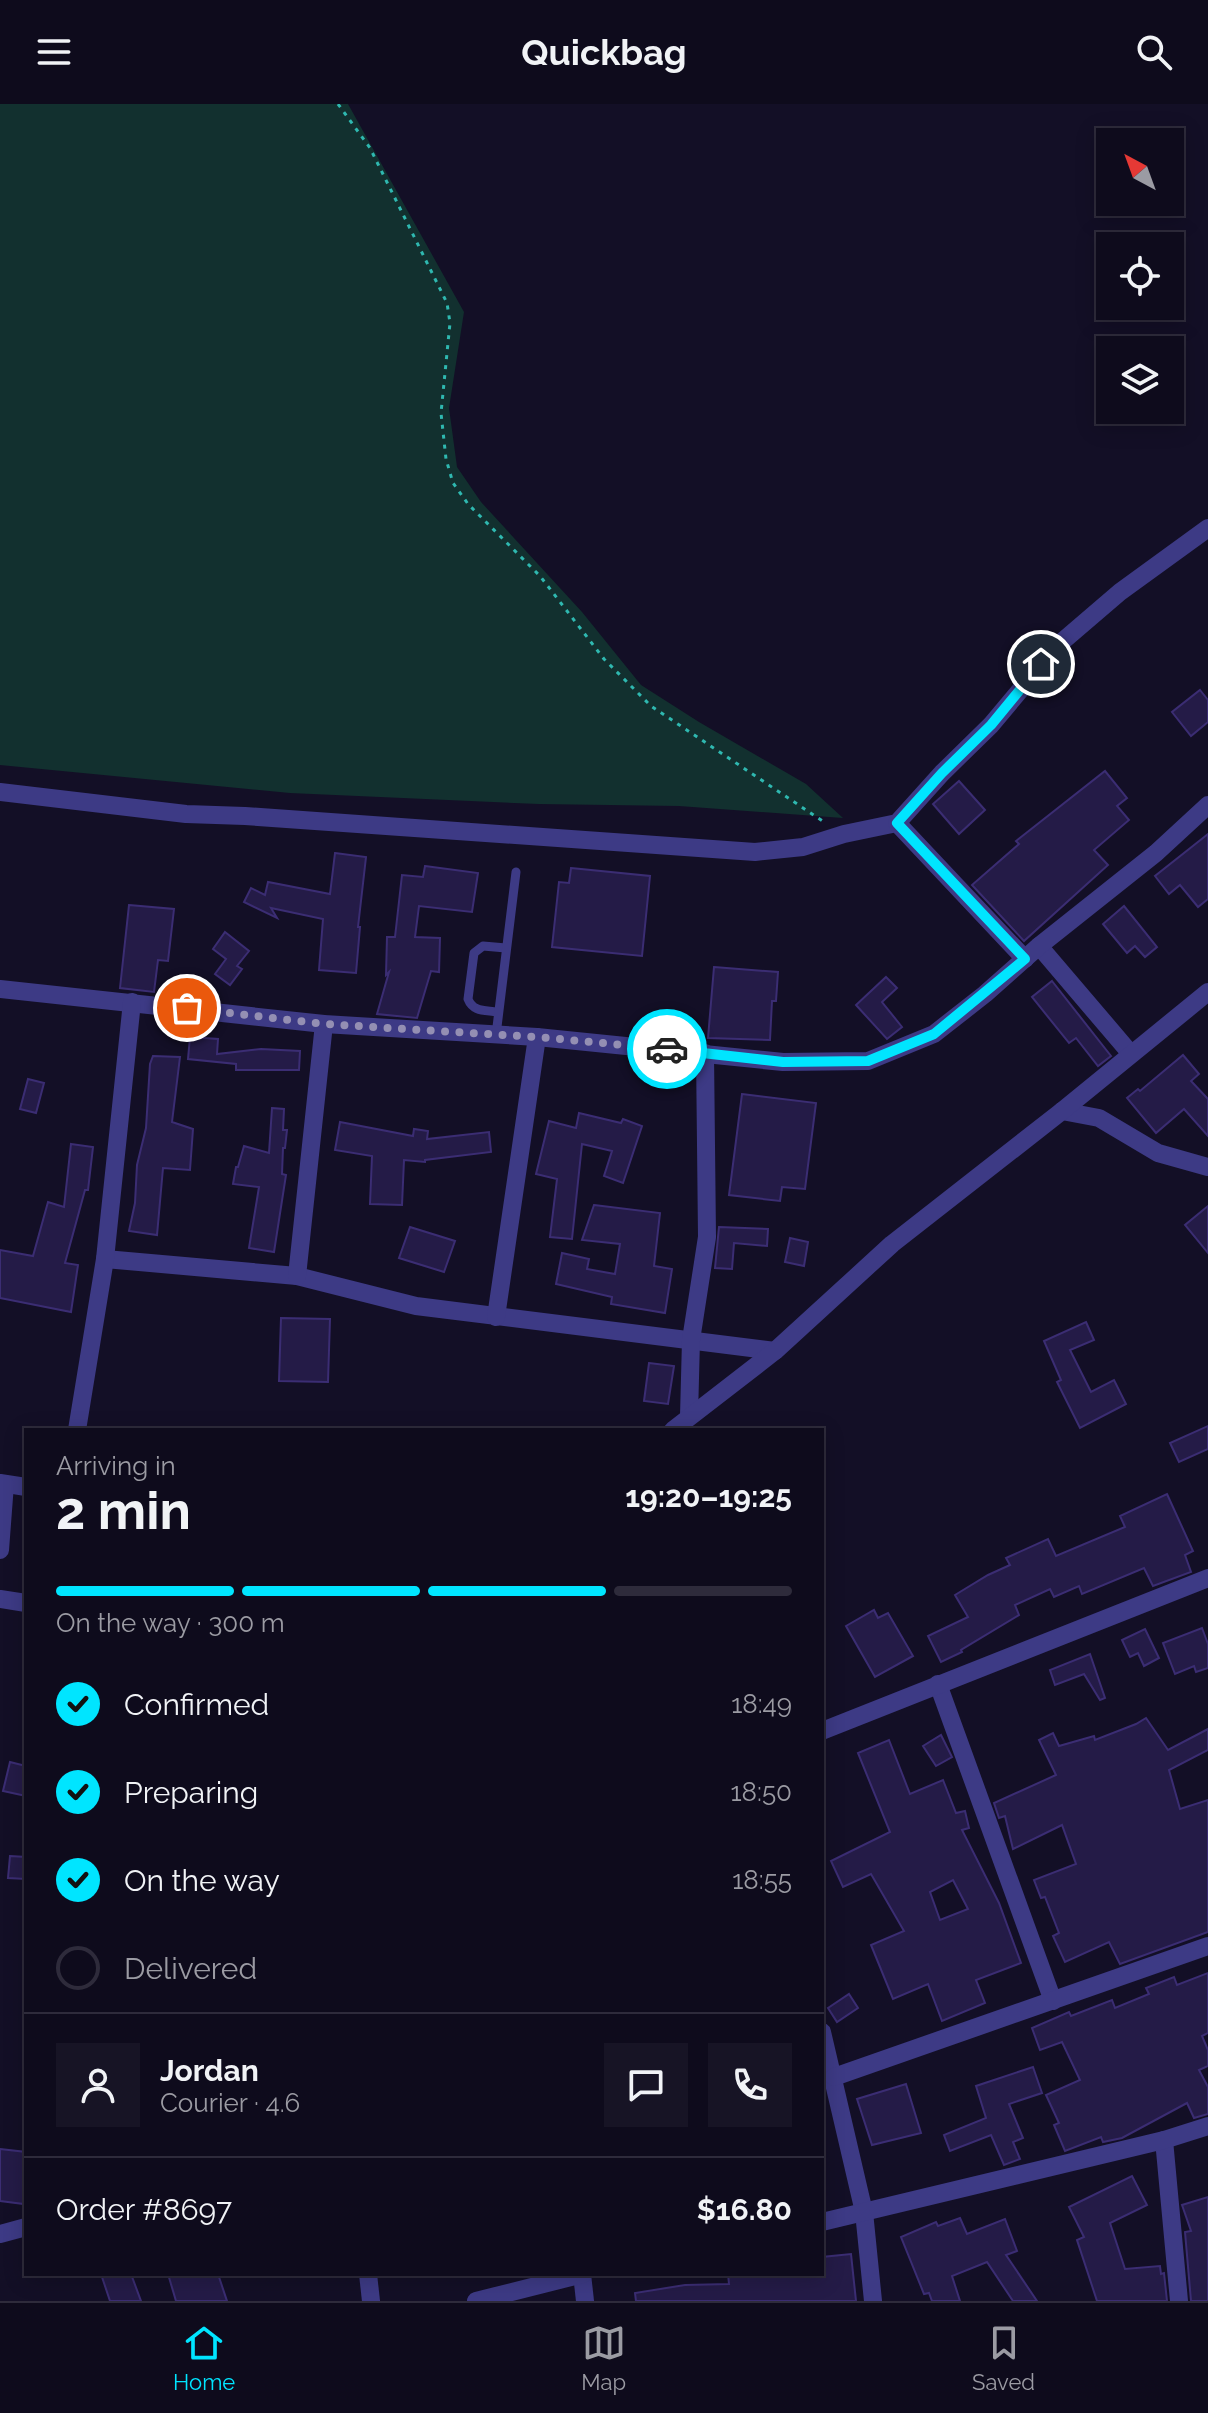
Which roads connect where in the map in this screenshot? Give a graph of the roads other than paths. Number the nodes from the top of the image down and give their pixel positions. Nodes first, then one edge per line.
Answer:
1 (1208, 528) edge
2 (0, 792) edge
3 (1208, 805) edge
4 (897, 823) junction
5 (516, 872) dead end
6 (506, 948) junction
7 (1032, 952) junction
8 (0, 989) edge
9 (1208, 992) edge
10 (132, 1002) junction
11 (497, 1012) junction
12 (324, 1024) junction
13 (496, 1035) junction
14 (537, 1037) junction
15 (705, 1053) junction
16 (1131, 1054) junction
17 (1062, 1111) junction
18 (1208, 1167) edge
19 (105, 1259) junction
20 (297, 1276) junction
21 (496, 1317) junction
22 (691, 1340) junction
23 (775, 1351) junction
24 (689, 1416) junction
25 (77, 1428) edge
26 (675, 1428) edge
27 (2, 1483) edge
28 (24, 1487) edge
29 (0, 1550) edge
30 (1208, 1578) edge
31 (0, 1599) edge
32 (24, 1603) edge
33 (938, 1684) junction
34 (824, 1730) edge
35 (1208, 1946) edge
36 (1053, 2001) junction
37 (824, 2045) edge
38 (834, 2077) junction
39 (1208, 2126) edge
40 (1164, 2140) junction
41 (864, 2212) junction
42 (824, 2222) edge
43 (24, 2228) edge
44 (0, 2234) edge
45 (368, 2276) edge
46 (574, 2276) edge
47 (582, 2276) edge
48 (371, 2301) edge
49 (476, 2301) edge
50 (585, 2301) edge
51 (873, 2301) edge
52 (1179, 2301) edge

1 - 4 street
2 - 4 street
3 - 7 street
4 - 7 street
5 - 6 lane
6 - 11 lane
6 - 11 lane
7 - 15 street
7 - 16 street
8 - 10 street
9 - 16 street
10 - 12 street
10 - 19 street
11 - 13 lane
12 - 13 street
12 - 20 street
13 - 14 street
14 - 15 street
14 - 21 street
15 - 22 street
16 - 17 street
17 - 18 street
17 - 23 street
19 - 20 street
19 - 25 street
20 - 21 street
21 - 22 street
22 - 23 street
22 - 24 street
23 - 24 street
24 - 26 street
27 - 28 street
27 - 29 street
30 - 33 street
31 - 32 street
33 - 34 street
33 - 36 street
35 - 36 street
36 - 38 street
37 - 38 street
38 - 41 street
39 - 40 street
40 - 41 street
40 - 52 street
41 - 42 street
41 - 51 street
43 - 44 street
45 - 48 street
46 - 49 street
47 - 50 street

